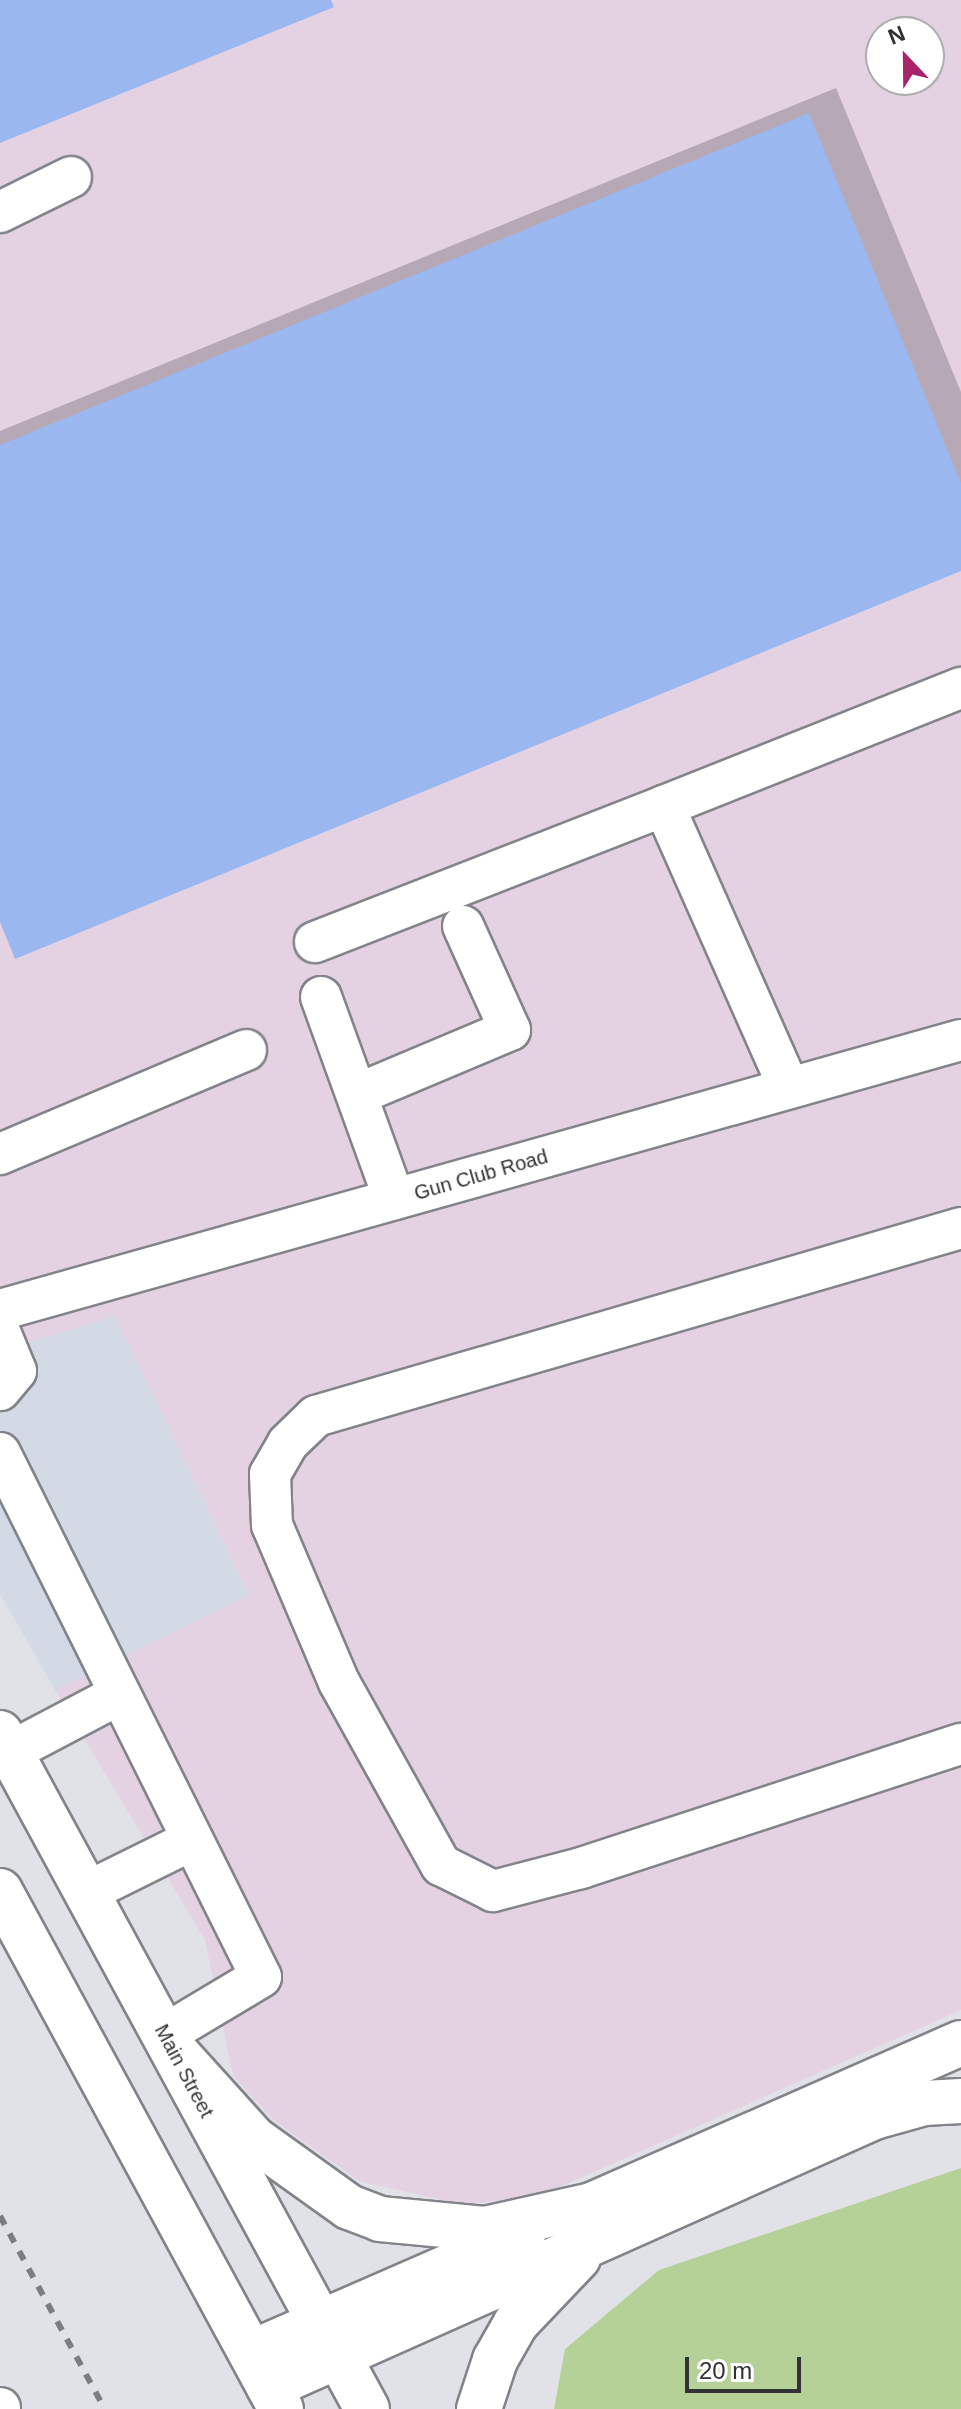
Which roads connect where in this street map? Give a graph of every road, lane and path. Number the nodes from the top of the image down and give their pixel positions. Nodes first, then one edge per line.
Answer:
1 (71, 177) dead end
2 (0, 212) edge
3 (961, 688) edge
4 (664, 806) junction
5 (463, 926) dead end
6 (315, 942) dead end
7 (321, 997) dead end
8 (961, 1040) edge
9 (246, 1050) dead end
10 (789, 1088) junction
11 (358, 1094) junction
12 (0, 1154) edge
13 (394, 1199) junction
14 (961, 1228) edge
15 (0, 1310) edge
16 (0, 1332) edge
17 (0, 1390) edge
18 (0, 1453) edge
19 (15, 1521) edge
20 (120, 1694) junction
21 (5, 1743) edge
22 (961, 1744) edge
23 (192, 1840) junction
24 (0, 1891) edge
25 (87, 1892) junction
26 (168, 2041) junction
27 (961, 2043) edge
28 (961, 2101) edge
29 (593, 2223) junction
30 (328, 2339) junction
31 (267, 2383) edge
32 (367, 2409) edge
33 (479, 2409) edge

1 - 2 street
3 - 4 street
4 - 6 street
4 - 10 street
5 - 11 street
7 - 11 street
8 - 10 street, Gun Club Road
9 - 12 street
10 - 13 street, Gun Club Road
11 - 13 street
13 - 15 street, Gun Club Road
14 - 22 street
16 - 17 street
18 - 19 street
19 - 20 street
20 - 21 street
20 - 23 street
21 - 25 main road, Main Street
23 - 25 street
23 - 26 street
24 - 31 main road
25 - 26 main road, Main Street
26 - 29 main road
26 - 30 main road, Main Street
27 - 29 main road
28 - 29 main road
29 - 30 main road
29 - 33 main road
30 - 31 main road
30 - 32 main road, Main Street

